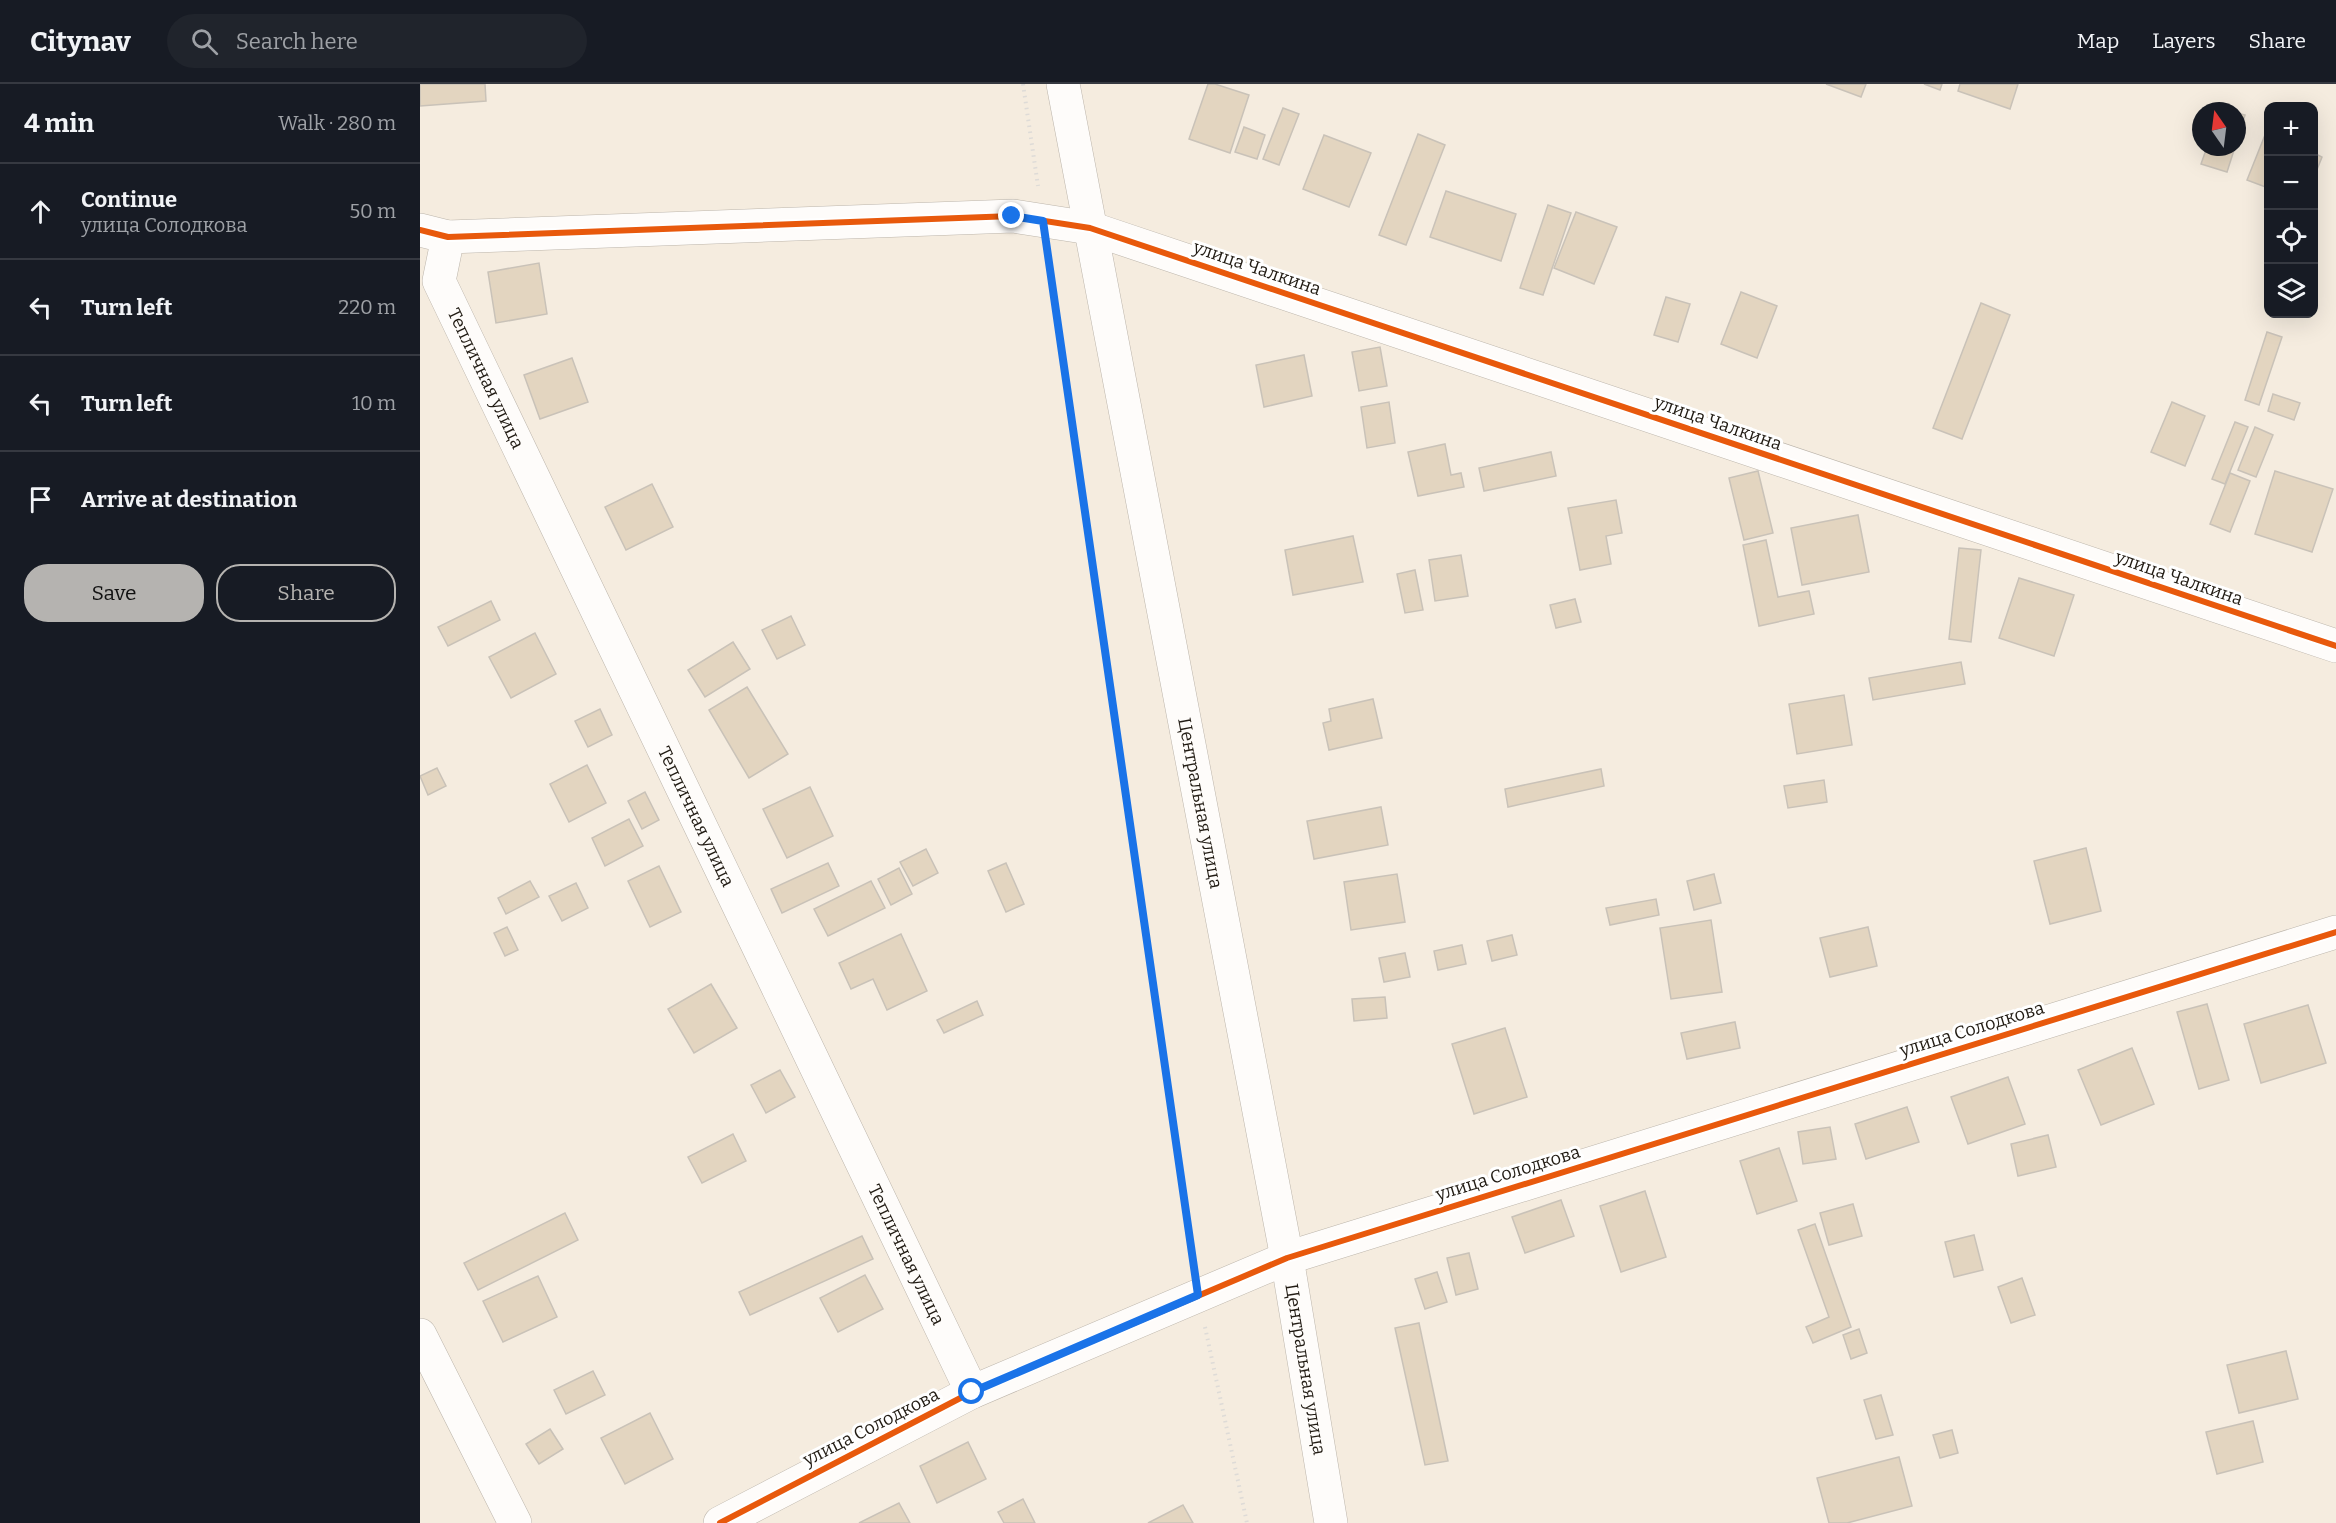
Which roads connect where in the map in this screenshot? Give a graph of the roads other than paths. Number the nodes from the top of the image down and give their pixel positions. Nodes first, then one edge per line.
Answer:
1 (1063, 84) edge
2 (1090, 228) junction
3 (434, 233) edge
4 (2336, 646) edge
5 (2336, 932) edge
6 (1287, 1258) junction
7 (420, 1335) edge
8 (972, 1392) junction
9 (515, 1523) edge
10 (720, 1523) edge
11 (1331, 1523) edge

1 - 2 street, Центральная улица
2 - 3 street, улица Чалкина
2 - 4 street, улица Чалкина
2 - 6 street, Центральная улица
3 - 8 street, Тепличная улица
5 - 6 street, улица Солодкова
6 - 8 street, улица Солодкова
6 - 11 street, Центральная улица
7 - 9 street
8 - 10 street, улица Солодкова

